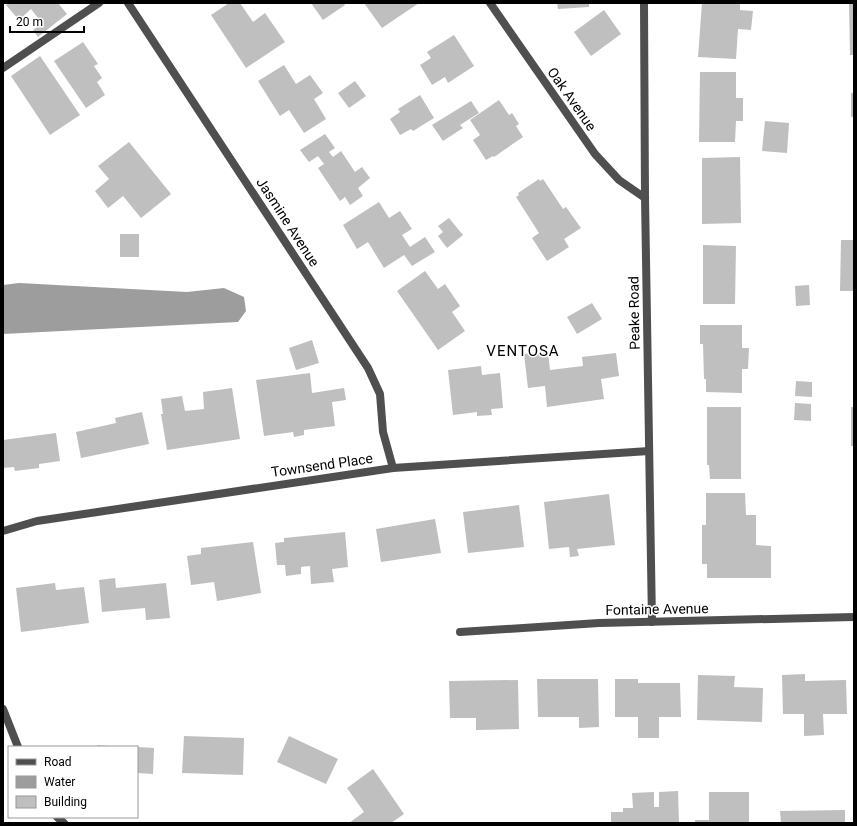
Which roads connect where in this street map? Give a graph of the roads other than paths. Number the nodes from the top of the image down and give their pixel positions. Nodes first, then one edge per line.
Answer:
1 (98, 3) edge
2 (128, 3) edge
3 (490, 3) edge
4 (644, 3) edge
5 (3, 68) edge
6 (645, 198) junction
7 (649, 451) junction
8 (394, 468) junction
9 (3, 530) edge
10 (854, 617) edge
11 (652, 622) junction
12 (460, 632) dead end
13 (3, 709) edge
14 (18, 746) edge

1 - 5 street
2 - 8 street, Jasmine Avenue
3 - 6 street, Oak Avenue
4 - 6 street, Peake Road
6 - 7 street, Peake Road
7 - 8 street, Townsend Place
7 - 11 street, Peake Road
8 - 9 street, Townsend Place
10 - 11 street, Fontaine Avenue
11 - 12 street, Fontaine Avenue
13 - 14 street

